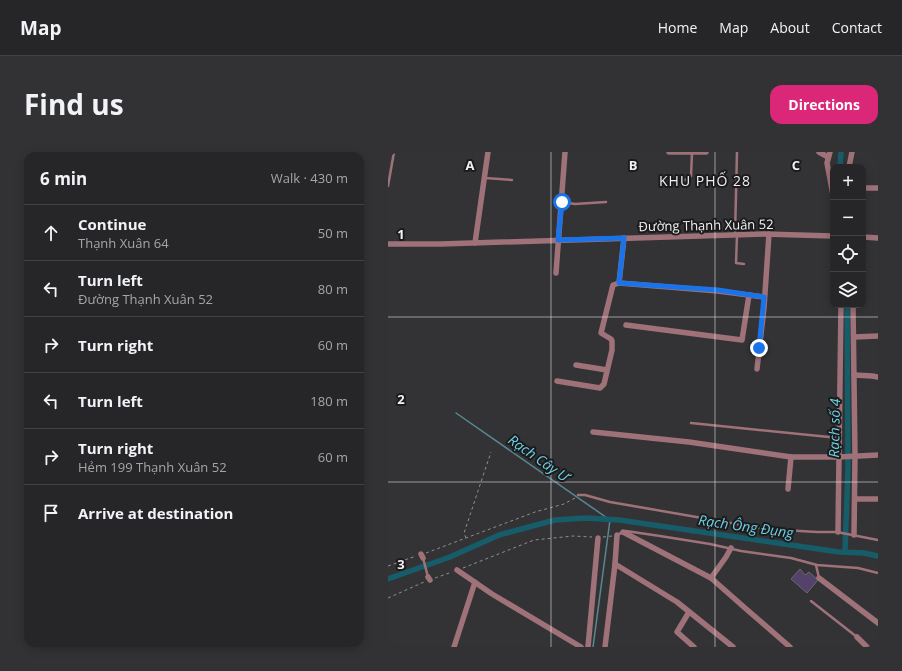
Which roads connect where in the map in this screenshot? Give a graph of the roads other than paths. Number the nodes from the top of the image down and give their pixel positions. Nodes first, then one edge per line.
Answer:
1 (394, 152) edge
2 (488, 152) edge
3 (565, 152) edge
4 (669, 152) edge
5 (692, 152) edge
6 (706, 152) edge
7 (737, 152) edge
8 (819, 152) edge
9 (852, 152) edge
10 (829, 154) edge
11 (850, 164) edge
12 (830, 176) edge
13 (484, 178) junction
14 (512, 180) dead end
15 (681, 180) dead end
16 (388, 186) edge
17 (866, 188) edge
18 (878, 188) edge
19 (562, 202) junction
20 (606, 202) dead end
21 (769, 234) junction
22 (736, 235) junction
23 (830, 236) edge
24 (866, 237) edge
25 (624, 238) junction
26 (878, 238) edge
27 (558, 240) junction
28 (475, 243) junction
29 (388, 244) edge
30 (744, 264) dead end
31 (556, 273) dead end
32 (619, 283) junction
33 (748, 295) junction
34 (764, 297) junction
35 (841, 308) edge
36 (854, 308) edge
37 (626, 325) dead end
38 (878, 336) edge
39 (854, 337) junction
40 (576, 365) dead end
41 (757, 369) dead end
42 (607, 370) junction
43 (854, 375) junction
44 (878, 378) edge
45 (557, 381) dead end
46 (691, 423) dead end
47 (593, 432) dead end
48 (840, 438) junction
49 (855, 455) junction
50 (878, 455) edge
51 (791, 457) junction
52 (840, 457) junction
53 (788, 489) dead end
54 (578, 495) road end
55 (854, 499) junction
56 (878, 499) edge
57 (623, 532) junction
58 (838, 532) junction
59 (854, 535) junction
60 (615, 536) joint
61 (599, 538) road end
62 (878, 540) edge
63 (731, 548) junction
64 (422, 556) road end
65 (615, 564) junction
66 (816, 565) junction
67 (457, 570) road end
68 (878, 572) edge
69 (429, 578) road end
70 (711, 578) junction
71 (819, 578) joint
72 (475, 582) junction
73 (811, 601) dead end
74 (689, 612) junction
75 (878, 623) edge
76 (857, 638) joint
77 (454, 647) edge
78 (581, 647) edge
79 (588, 647) edge
80 (605, 647) edge
81 (694, 647) edge
82 (733, 647) edge
83 (790, 647) edge
84 (867, 647) edge

1 - 16 lane
2 - 13 street
3 - 19 street
4 - 5 street
5 - 6 street
5 - 15 lane
7 - 22 lane
8 - 10 street
9 - 11 street
10 - 12 street
13 - 14 lane
13 - 28 street
17 - 18 street
19 - 20 lane
19 - 27 street
21 - 22 street, Đường Thạnh Xuân 52
21 - 23 street, Đường Thạnh Xuân 52
21 - 34 street
22 - 25 street, Đường Thạnh Xuân 52
22 - 30 lane
24 - 26 street
25 - 27 street, Đường Thạnh Xuân 52
25 - 32 street
27 - 28 street, Đường Thạnh Xuân 52
27 - 31 street
28 - 29 street, Đường Thạnh Xuân 52
32 - 33 street
32 - 42 street
33 - 34 street
33 - 37 street
34 - 41 street
35 - 48 street
36 - 39 street
38 - 39 street
39 - 43 street
40 - 42 street
42 - 45 street
43 - 44 street
43 - 49 street
46 - 48 lane
47 - 51 street
48 - 52 street
49 - 50 street
49 - 52 street
49 - 55 street
51 - 52 street
51 - 53 street
52 - 58 street
54 - 58 lane
55 - 56 street
55 - 59 street
57 - 60 lane
57 - 63 lane
57 - 70 street
58 - 59 lane
59 - 62 lane
60 - 65 street
61 - 79 street
63 - 66 lane
63 - 70 street
64 - 69 lane
65 - 74 street
65 - 80 street
66 - 68 lane
66 - 71 lane
67 - 72 street
70 - 83 street
71 - 75 street
72 - 77 street
72 - 78 street
73 - 76 lane
74 - 81 street
74 - 82 street
76 - 84 street

